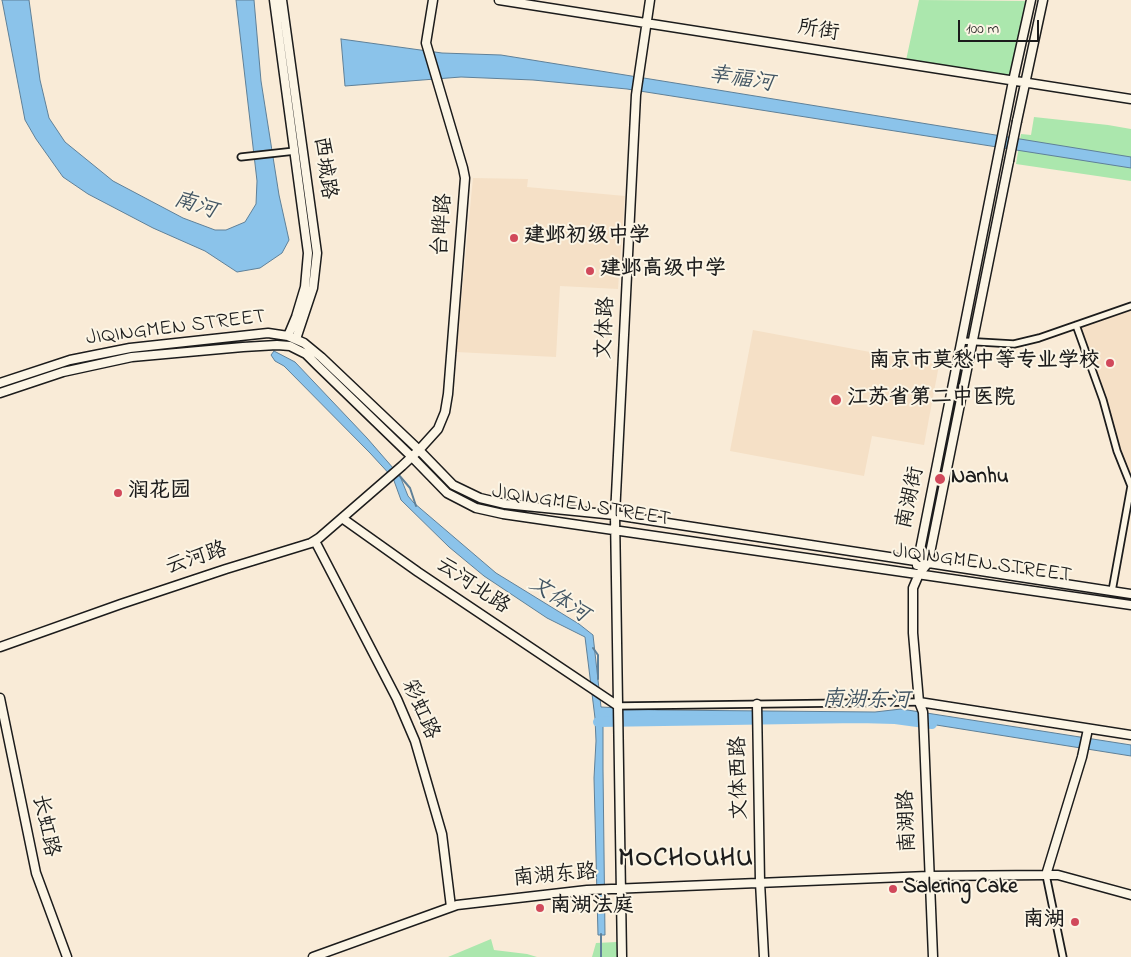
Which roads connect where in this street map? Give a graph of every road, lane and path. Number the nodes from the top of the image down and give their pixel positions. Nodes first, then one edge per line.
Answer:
1 (274, 0) edge
2 (282, 0) edge
3 (433, 0) edge
4 (499, 0) edge
5 (650, 0) edge
6 (1031, 0) edge
7 (1043, 0) edge
8 (646, 23) junction
9 (1013, 80) junction
10 (1025, 82) junction
11 (1131, 99) edge
12 (295, 151) junction
13 (241, 157) dead end
14 (1131, 306) edge
15 (1076, 325) junction
16 (288, 336) junction
17 (296, 339) junction
18 (962, 341) junction
19 (974, 342) junction
20 (0, 383) edge
21 (0, 394) edge
22 (419, 450) junction
23 (412, 457) junction
24 (402, 466) joint
25 (1131, 486) edge
26 (615, 515) junction
27 (342, 518) junction
28 (615, 530) junction
29 (314, 541) junction
30 (917, 561) junction
31 (928, 563) junction
32 (919, 574) junction
33 (1112, 591) junction
34 (1131, 594) edge
35 (1131, 605) edge
36 (0, 647) edge
37 (0, 698) edge
38 (919, 702) junction
39 (618, 707) junction
40 (757, 708) junction
41 (1088, 729) junction
42 (1131, 735) edge
43 (1046, 874) junction
44 (928, 876) junction
45 (760, 882) junction
46 (622, 889) junction
47 (1131, 895) edge
48 (451, 907) junction
49 (67, 957) edge
50 (313, 957) edge
51 (622, 957) edge
52 (764, 957) edge
53 (933, 957) edge
54 (1063, 957) edge

1 - 12 main road, 西城路
2 - 17 main road, 西城路
3 - 22 main road, 台晔路
4 - 8 main road, 所街
5 - 8 main road, 文体路
6 - 9 main road, 南湖街
7 - 10 main road, 南湖街
8 - 9 main road, 所街
8 - 26 main road, 文体路
9 - 10 main road, 所街
9 - 18 main road, 南湖街
10 - 11 main road, 所街
10 - 19 main road, 南湖街, bridge
12 - 13 street
12 - 16 main road, 西城路
14 - 15 street
15 - 19 street
15 - 25 street
16 - 17 main road, JIQINGMEN STREET
16 - 20 main road, JIQINGMEN STREET
17 - 22 main road, JIQINGMEN STREET
18 - 19 street
18 - 30 main road, 南湖街
19 - 31 main road, 南湖街
21 - 23 main road, JIQINGMEN STREET
22 - 23 main road, 台晔路
22 - 26 main road, JIQINGMEN STREET
23 - 24 main road, 台晔路
23 - 28 main road, JIQINGMEN STREET
24 - 27 main road, 云河路
25 - 33 street
26 - 28 main road, 文体路
26 - 30 main road, JIQINGMEN STREET
27 - 29 main road, 云河路
27 - 39 main road, 云河北路
28 - 32 main road, JIQINGMEN STREET
28 - 39 main road, 文体路
29 - 36 main road, 云河路
29 - 48 main road, 彩虹路
30 - 31 main road, JIQINGMEN STREET
30 - 32 main road, 南湖街
31 - 32 main road, 南湖街
31 - 33 main road, JIQINGMEN STREET
32 - 35 main road, JIQINGMEN STREET
32 - 38 main road
33 - 34 main road, JIQINGMEN STREET
37 - 49 main road, 长虹路
38 - 40 street
38 - 41 main road
38 - 44 main road, 南湖路
39 - 40 street
39 - 46 main road, 文体路
40 - 45 main road, 文体西路
41 - 42 main road
41 - 43 main road
43 - 44 main road, 南湖东路
43 - 47 main road
43 - 54 street
44 - 45 main road, 南湖东路
44 - 53 main road, 南湖路
45 - 46 main road, 南湖东路
45 - 52 main road, 文体西路
46 - 48 main road, 南湖东路
46 - 51 main road, 文体路
48 - 50 main road, 南湖东路

